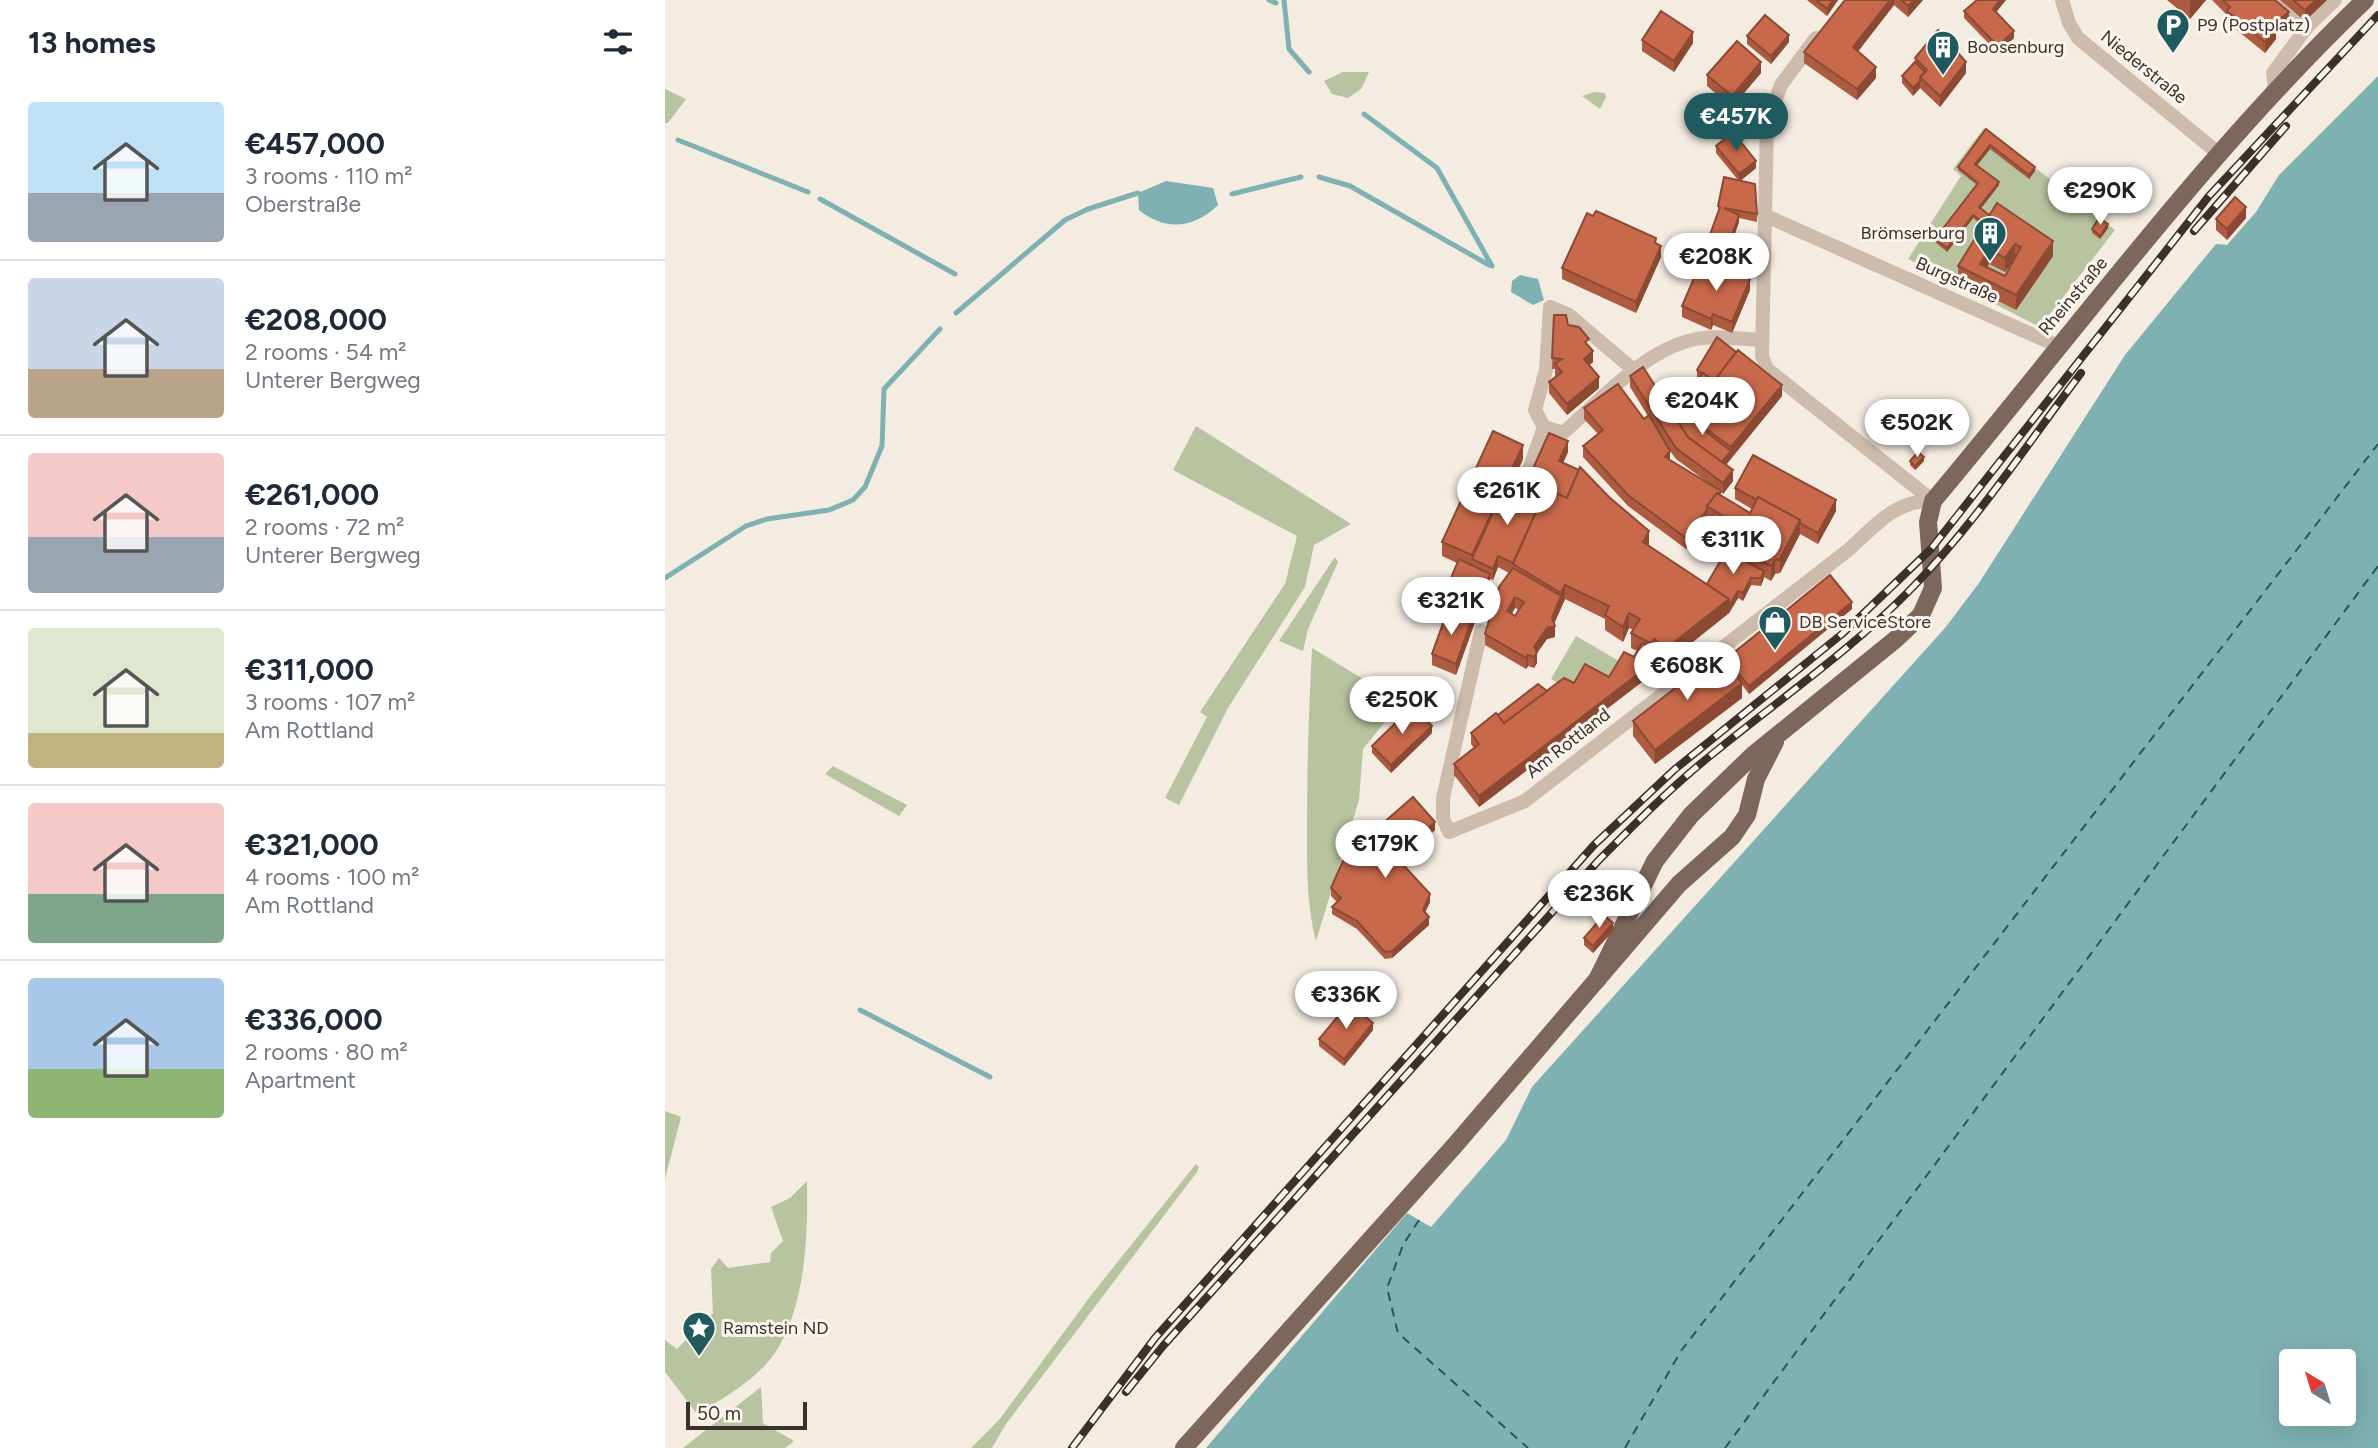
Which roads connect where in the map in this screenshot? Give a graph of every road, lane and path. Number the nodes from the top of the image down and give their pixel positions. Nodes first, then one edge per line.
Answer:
1 (2062, 0) edge
2 (2275, 0) edge
3 (2335, 0) edge
4 (2365, 0) edge
5 (1824, 27) edge
6 (2307, 27) junction
7 (2276, 90) junction
8 (2218, 153) junction
9 (1764, 215) junction
10 (1761, 340) junction
11 (2058, 346) junction
12 (1635, 371) junction
13 (1544, 427) junction
14 (1518, 500) edge
15 (1933, 501) junction
16 (1482, 631) dead end
17 (1779, 736) junction
18 (1597, 980) junction
19 (1184, 1448) edge

1 - 8 street, Niederstraße
2 - 6 street
3 - 6 street, Rheinstraße
4 - 7 main road, Rheinstraße
5 - 9 street
6 - 7 street, Rheinstraße
7 - 8 main road, Rheinstraße
8 - 11 main road, Rheinstraße
9 - 10 street
9 - 11 street, Burgstraße
10 - 12 street
10 - 15 street
11 - 15 main road, Rheinstraße
12 - 13 street
12 - 13 street
13 - 14 street
15 - 16 street, Am Rottland
15 - 17 main road
17 - 18 main road
17 - 18 main road
18 - 19 main road

